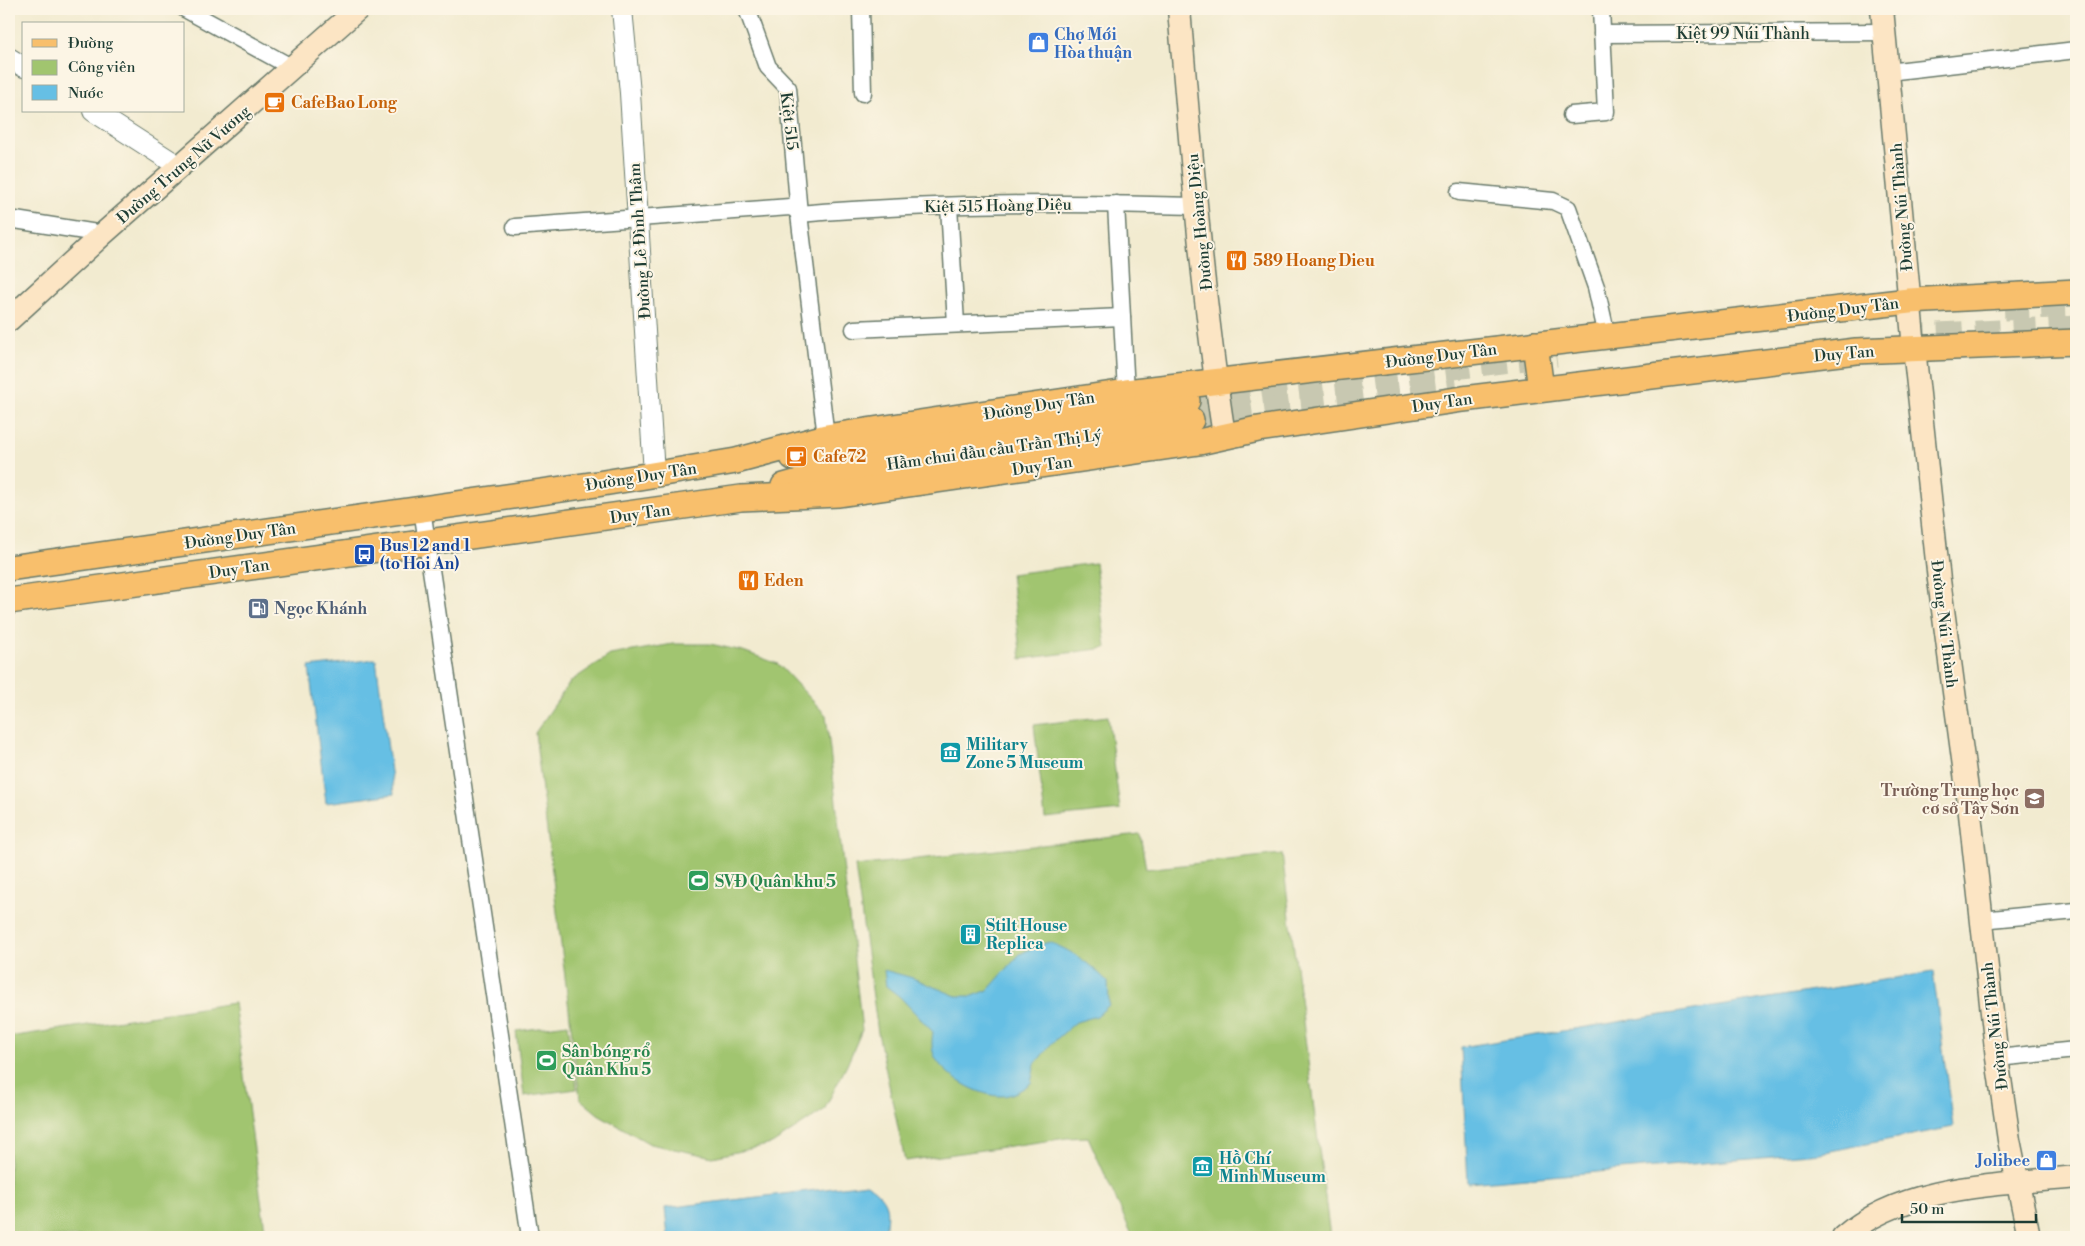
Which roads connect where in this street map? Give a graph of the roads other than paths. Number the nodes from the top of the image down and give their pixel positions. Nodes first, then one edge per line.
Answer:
1 (184, 9) edge
2 (358, 9) edge
3 (622, 9) edge
4 (747, 9) edge
5 (861, 9) edge
6 (1179, 9) edge
7 (1601, 9) edge
8 (1882, 9) edge
9 (1884, 32) junction
10 (1602, 34) junction
11 (2076, 50) edge
12 (9, 58) edge
13 (22, 67) edge
14 (291, 68) junction
15 (1888, 72) junction
16 (863, 93) dead end
17 (95, 112) edge
18 (1571, 115) dead end
19 (180, 167) junction
20 (1459, 192) dead end
21 (1116, 204) junction
22 (949, 206) junction
23 (1196, 206) junction
24 (799, 214) junction
25 (9, 219) edge
26 (637, 220) junction
27 (515, 227) dead end
28 (103, 234) junction
29 (2076, 292) edge
30 (1910, 301) junction
31 (1122, 317) junction
32 (9, 320) edge
33 (956, 324) junction
34 (854, 329) dead end
35 (1607, 336) junction
36 (2076, 342) edge
37 (1535, 344) junction
38 (1914, 348) junction
39 (1216, 381) junction
40 (1541, 389) junction
41 (1126, 392) junction
42 (1224, 436) junction
43 (826, 437) junction
44 (736, 461) junction
45 (654, 474) junction
46 (741, 498) junction
47 (422, 509) junction
48 (428, 542) junction
49 (9, 568) edge
50 (9, 601) edge
51 (2076, 911) edge
52 (1981, 920) junction
53 (2076, 1050) edge
54 (1997, 1058) junction
55 (2076, 1178) edge
56 (2016, 1184) junction
57 (530, 1237) edge
58 (1843, 1237) edge
59 (2028, 1237) edge

1 - 14 street
2 - 14 main road, Đường Trưng Nữ Vương
3 - 26 street, Đường Lê Đình Thâm
4 - 24 street, Kiệt 515
5 - 16 street
6 - 23 main road, Đường Hoàng Diệu
7 - 10 street
8 - 9 main road, Đường Núi Thành
9 - 10 street, Kiệt 99 Núi Thành
9 - 15 main road, Đường Núi Thành
10 - 18 street
11 - 15 street
12 - 13 street
14 - 19 main road, Đường Trưng Nữ Vương
15 - 30 main road, Đường Núi Thành
17 - 19 street
19 - 28 main road, Đường Trưng Nữ Vương
20 - 35 street
21 - 22 street, Kiệt 515 Hoàng Diệu
21 - 23 street, Kiệt 515 Hoàng Diệu
21 - 31 street
22 - 24 street, Kiệt 515 Hoàng Diệu
22 - 33 street
23 - 39 main road, Đường Hoàng Diệu
24 - 26 street, Kiệt 515 Hoàng Diệu
24 - 43 street, Kiệt 515
25 - 28 street
26 - 27 street, Kiệt 515 Hoàng Diệu
26 - 45 street, Đường Lê Đình Thâm
28 - 32 main road, Đường Trưng Nữ Vương
29 - 30 main road, Đường Duy Tân
30 - 35 main road, Đường Duy Tân
30 - 38 main road, Đường Núi Thành
31 - 33 street
31 - 41 street
33 - 34 street
35 - 37 main road, Đường Duy Tân
36 - 38 main road, Duy Tan
37 - 39 main road, Đường Duy Tân
37 - 40 main road
38 - 40 main road, Duy Tan
38 - 52 main road, Đường Núi Thành
39 - 41 main road, Đường Duy Tân
39 - 42 main road, Đường Hoàng Diệu
40 - 42 main road, Duy Tan
41 - 43 main road, Đường Duy Tân
42 - 46 main road, Duy Tan
43 - 44 main road, Đường Duy Tân
44 - 45 main road, Đường Duy Tân
44 - 46 main road, Hầm chui đầu cầu Trần Thị Lý
45 - 47 main road, Đường Duy Tân
46 - 48 main road, Duy Tan
47 - 48 street
47 - 49 main road, Đường Duy Tân
48 - 50 main road, Duy Tan
48 - 57 street
51 - 52 street
52 - 54 main road, Đường Núi Thành
53 - 54 street
54 - 56 main road, Đường Núi Thành
55 - 56 main road
56 - 58 main road
56 - 59 main road, Đường Núi Thành

